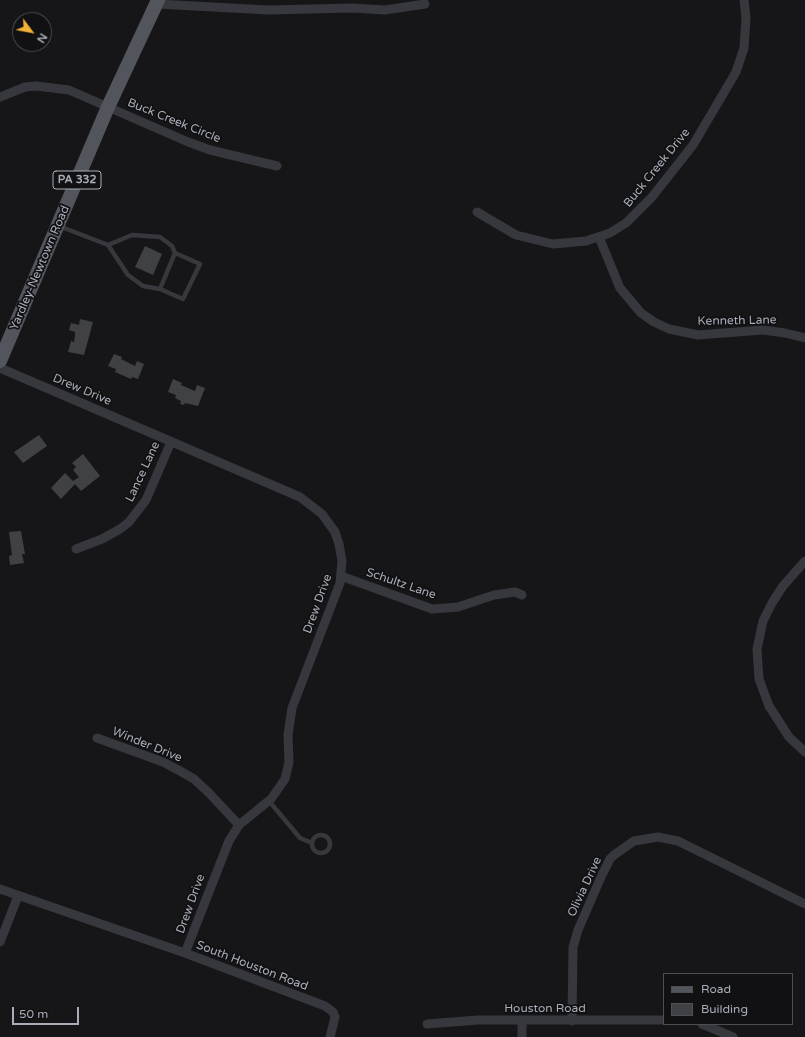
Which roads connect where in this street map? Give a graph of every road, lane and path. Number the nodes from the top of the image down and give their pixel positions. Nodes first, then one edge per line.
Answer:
1 (745, 0) edge
2 (157, 2) edge
3 (425, 4) dead end
4 (0, 97) edge
5 (108, 107) junction
6 (277, 166) dead end
7 (477, 212) dead end
8 (58, 226) junction
9 (599, 237) junction
10 (108, 245) junction
11 (175, 253) junction
12 (160, 289) junction
13 (805, 338) edge
14 (0, 361) edge
15 (0, 368) edge
16 (170, 442) junction
17 (76, 549) dead end
18 (805, 561) edge
19 (341, 576) junction
20 (522, 595) dead end
21 (97, 738) dead end
22 (805, 752) edge
23 (269, 801) junction
24 (239, 825) junction
25 (312, 843) junction
26 (0, 889) edge
27 (18, 896) junction
28 (805, 904) edge
29 (0, 942) edge
30 (185, 953) junction
31 (522, 1020) junction
32 (663, 1020) edge
33 (572, 1021) junction
34 (427, 1024) dead end
35 (704, 1025) edge
36 (330, 1037) edge
37 (522, 1037) edge
38 (733, 1037) edge

1 - 9 street, Buck Creek Drive
2 - 3 street
2 - 5 main road, Yardley-Newtown Road / PA 332
4 - 5 street, Buck Creek Circle
5 - 6 street, Buck Creek Circle
5 - 8 main road, Yardley-Newtown Road / PA 332
7 - 9 street, Buck Creek Drive
8 - 10 lane
8 - 14 main road, Yardley-Newtown Road / PA 332
9 - 13 street, Kenneth Lane
10 - 11 lane
10 - 12 lane
11 - 12 lane
11 - 12 lane
15 - 16 street, Drew Drive
16 - 17 street, Lance Lane
16 - 19 street, Drew Drive
18 - 22 street
19 - 20 street, Schultz Lane
19 - 23 street, Drew Drive
21 - 24 street, Winder Drive
23 - 24 street, Drew Drive
23 - 25 lane
24 - 30 street, Drew Drive
25 - 25 lane
26 - 27 street, South Houston Road
27 - 29 street
27 - 30 street, South Houston Road
28 - 33 street, Olivia Drive
30 - 36 street, South Houston Road
31 - 33 street, Houston Road
31 - 34 street, Houston Road
31 - 37 street
32 - 33 street, Houston Road
35 - 38 street

